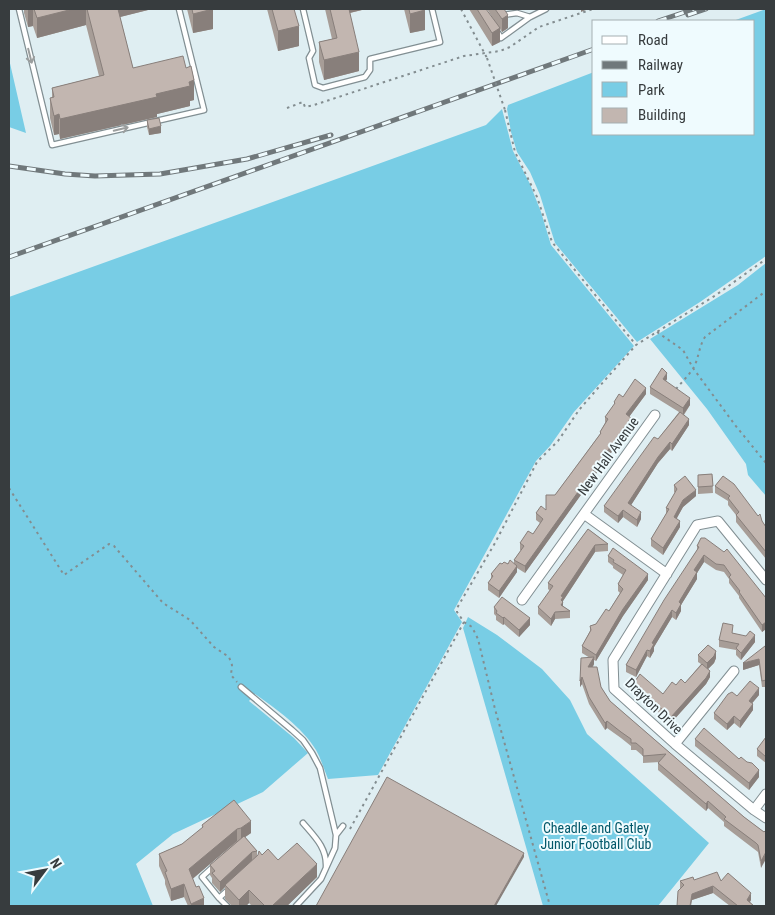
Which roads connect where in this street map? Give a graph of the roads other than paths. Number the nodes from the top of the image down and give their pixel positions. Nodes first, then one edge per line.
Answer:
1 (19, 9) edge
2 (179, 9) edge
3 (303, 9) edge
4 (432, 9) edge
5 (546, 9) edge
6 (500, 16) edge
7 (530, 17) junction
8 (496, 31) edge
9 (655, 415) dead end
10 (584, 514) junction
11 (666, 574) junction
12 (766, 580) edge
13 (522, 600) dead end
14 (734, 671) dead end
15 (241, 687) road end
16 (675, 744) junction
17 (766, 794) edge
18 (754, 810) junction
19 (766, 818) edge
20 (303, 823) dead end
21 (343, 826) dead end
22 (336, 836) junction
23 (221, 861) edge
24 (326, 869) junction
25 (234, 885) edge
26 (219, 898) junction
27 (227, 906) edge
28 (296, 906) edge

1 -> 2 lane
3 - 4 lane
5 - 7 lane
6 - 7 lane
7 - 8 lane
9 - 10 street, New Hall Avenue
10 - 11 street, New Hall Avenue
10 - 13 street, New Hall Avenue
11 - 12 street, Drayton Drive
11 - 16 street, Drayton Drive
14 - 16 street
15 - 22 lane
16 - 18 street, Drayton Drive
17 - 18 street
18 - 19 street, Drayton Drive
20 - 24 lane
21 - 22 lane
22 - 24 lane
23 - 26 lane
24 - 28 lane
25 - 26 lane
26 - 27 lane

